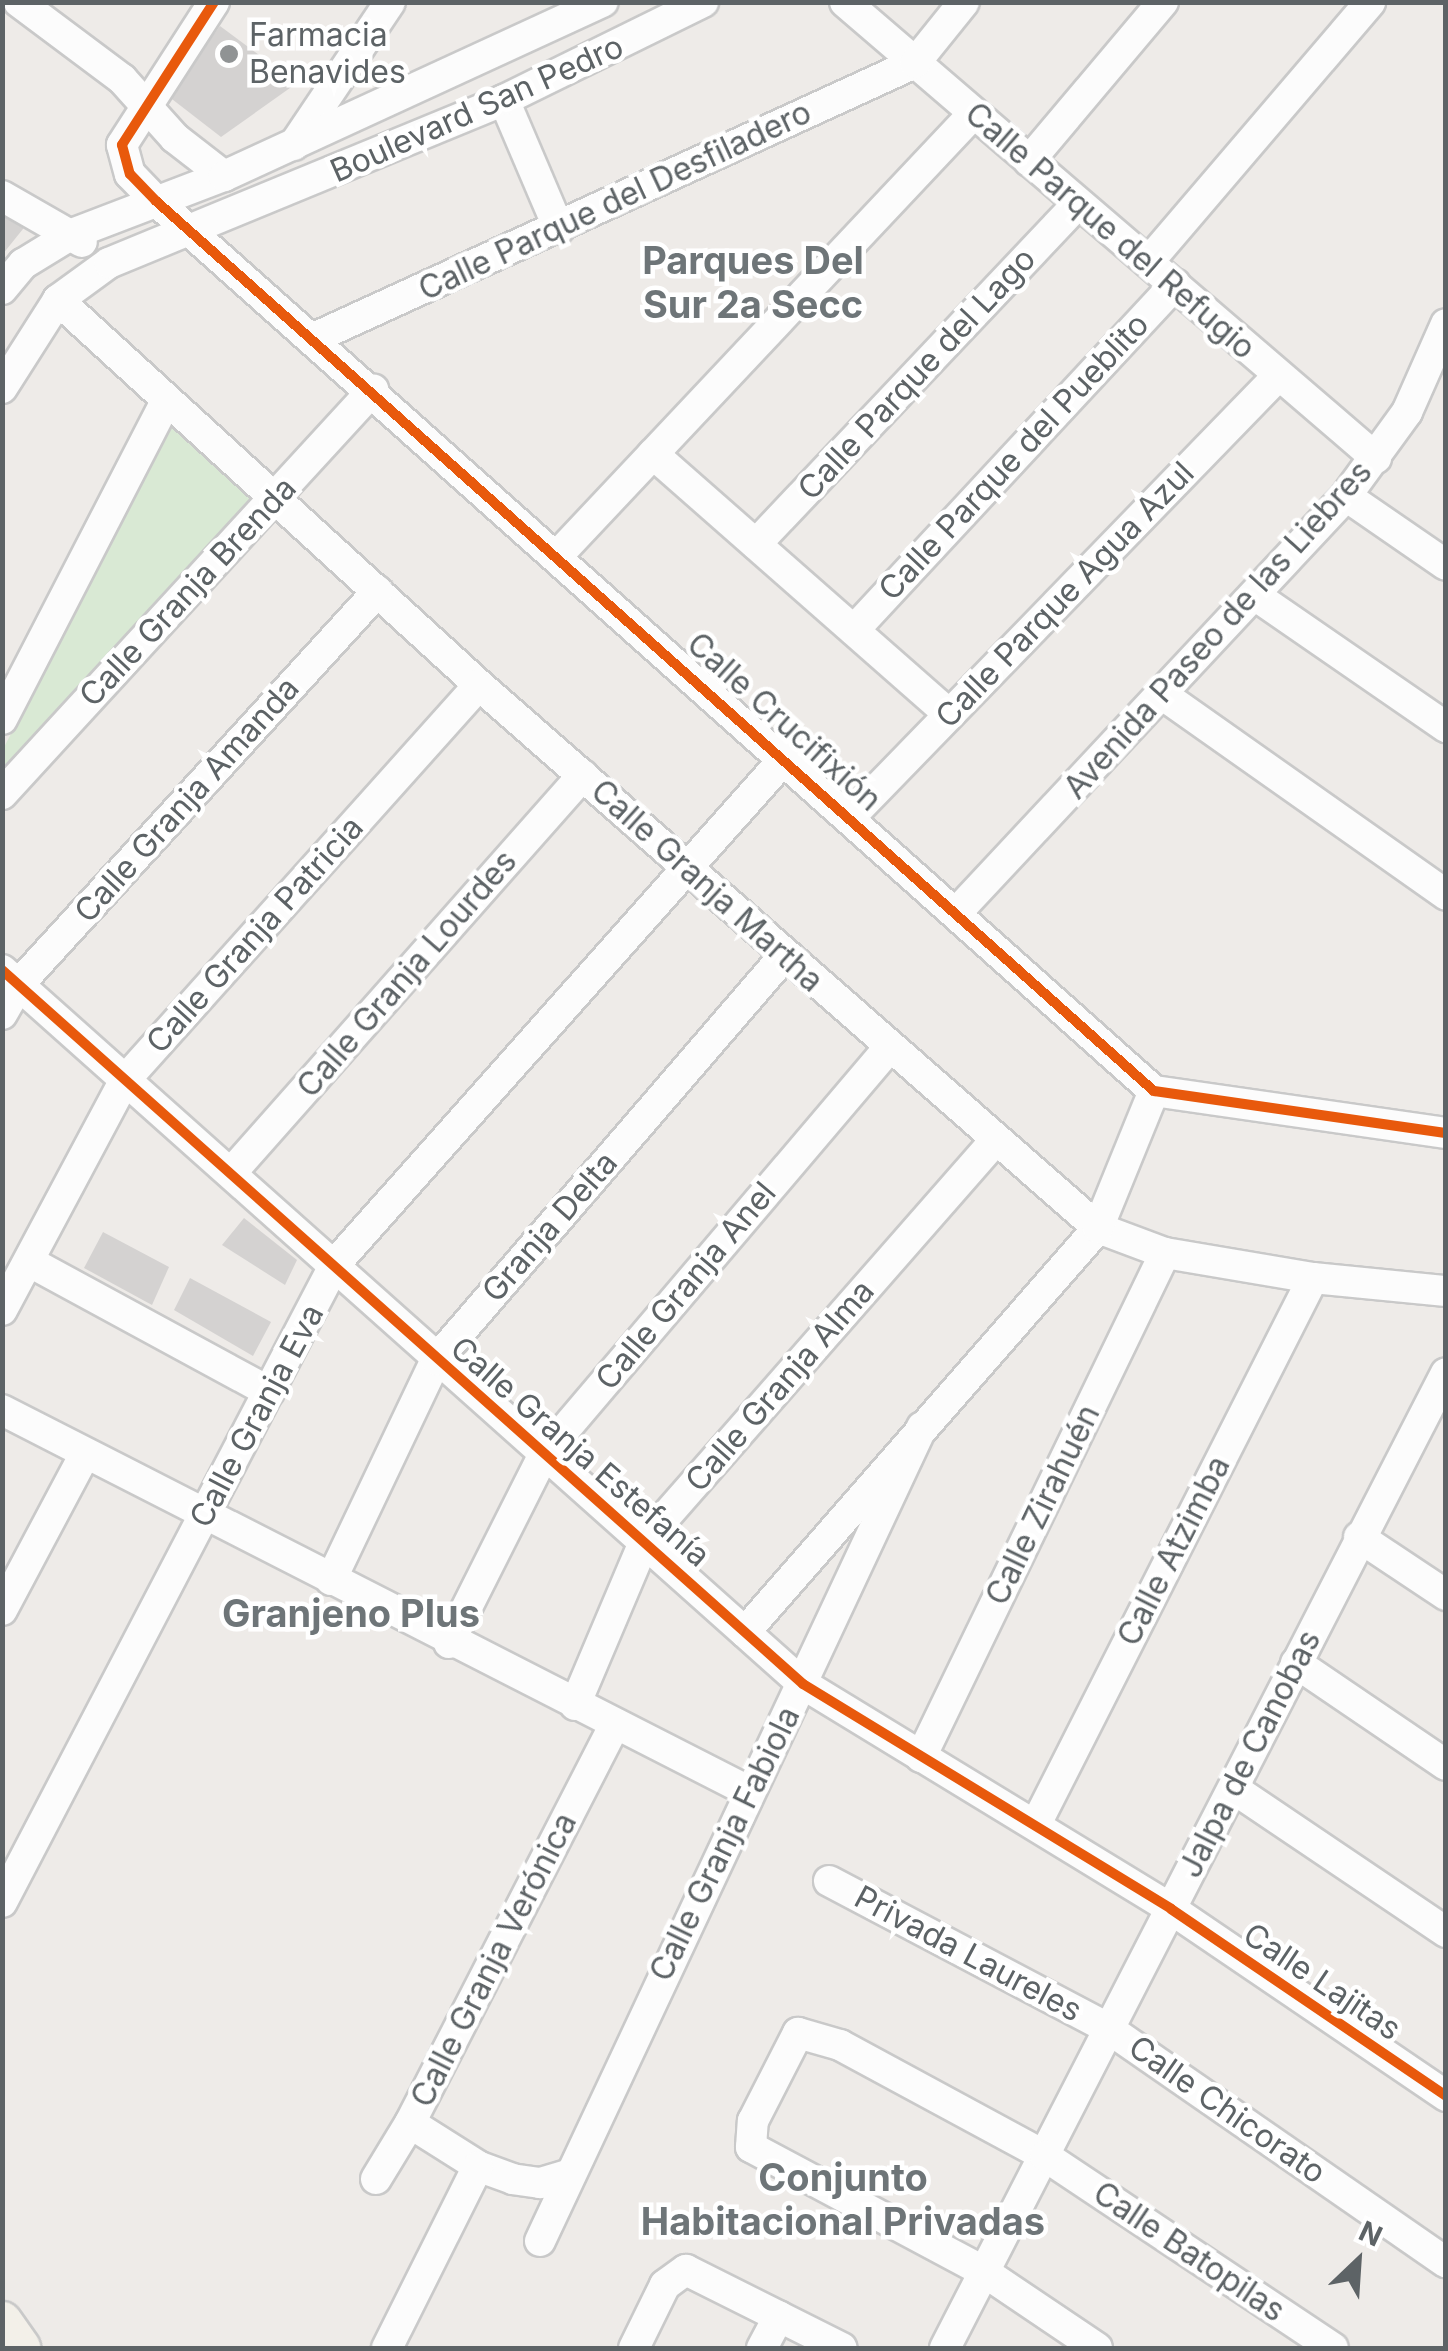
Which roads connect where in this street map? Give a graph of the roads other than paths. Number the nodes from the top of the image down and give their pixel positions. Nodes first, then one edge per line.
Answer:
1 (19, 2) edge
2 (214, 2) edge
3 (390, 2) edge
4 (603, 2) edge
5 (703, 2) edge
6 (846, 2) edge
7 (964, 2) edge
8 (1163, 2) edge
9 (1370, 2) edge
10 (915, 63) junction
11 (504, 100) junction
12 (147, 103) junction
13 (973, 114) junction
14 (294, 145) junction
15 (1029, 161) junction
16 (224, 176) junction
17 (2, 196) edge
18 (156, 202) junction
19 (1078, 204) junction
20 (559, 229) junction
21 (194, 232) junction
22 (72, 234) junction
23 (1150, 260) junction
24 (110, 263) junction
25 (1174, 284) junction
26 (2, 288) edge
27 (58, 300) junction
28 (1446, 324) edge
29 (314, 338) junction
30 (1278, 376) junction
31 (2, 388) edge
32 (372, 390) junction
33 (166, 401) junction
34 (653, 454) junction
35 (1376, 458) junction
36 (1346, 496) junction
37 (275, 497) junction
38 (756, 544) junction
39 (558, 555) junction
40 (1446, 566) edge
41 (378, 591) junction
42 (1256, 596) junction
43 (854, 630) junction
44 (479, 685) junction
45 (1163, 695) junction
46 (949, 714) junction
47 (2, 718) edge
48 (1446, 728) edge
49 (786, 757) junction
50 (583, 774) junction
51 (2, 794) edge
52 (852, 815) junction
53 (686, 864) junction
54 (1446, 895) edge
55 (957, 912) junction
56 (785, 955) junction
57 (10, 977) edge
58 (2, 1014) edge
59 (888, 1048) junction
60 (125, 1080) junction
61 (1154, 1090) junction
62 (1446, 1133) edge
63 (994, 1143) junction
64 (231, 1173) junction
65 (1098, 1228) junction
66 (1166, 1253) junction
67 (30, 1262) junction
68 (336, 1264) junction
69 (1313, 1278) junction
70 (1446, 1291) edge
71 (2, 1310) edge
72 (436, 1360) junction
73 (1446, 1373) edge
74 (268, 1392) junction
75 (2, 1410) edge
76 (1434, 1423) edge
77 (922, 1427) junction
78 (85, 1454) junction
79 (544, 1454) junction
80 (204, 1516) junction
81 (1359, 1537) junction
82 (645, 1540) junction
83 (331, 1580) junction
84 (1446, 1595) edge
85 (2, 1610) edge
86 (746, 1632) junction
87 (448, 1643) junction
88 (1296, 1663) junction
89 (803, 1684) junction
90 (576, 1705) junction
91 (615, 1724) junction
92 (921, 1757) junction
93 (1446, 1764) edge
94 (1234, 1788) junction
95 (748, 1791) junction
96 (1036, 1824) junction
97 (829, 1881) dead end
98 (2, 1902) edge
99 (1171, 1908) junction
100 (1446, 1932) edge
101 (1106, 2027) junction
102 (1446, 2096) edge
103 (410, 2123) junction
104 (1045, 2156) junction
105 (478, 2166) junction
106 (567, 2174) junction
107 (376, 2178) dead end
108 (540, 2241) dead end
109 (1446, 2262) edge
110 (982, 2271) junction
111 (779, 2316) junction
112 (2, 2322) edge
113 (20, 2348) edge
114 (387, 2348) edge
115 (634, 2348) edge
116 (762, 2348) edge
117 (842, 2348) edge
118 (944, 2348) edge
119 (1097, 2348) edge
120 (1333, 2348) edge

1 - 12 street
2 - 12 street
3 - 14 street
4 - 14 street, Boulevard San Pedro
5 - 11 street, Boulevard San Pedro
6 - 10 street, Calle Parque del Refugio
7 - 10 street
8 - 15 street
9 - 23 street
10 - 13 street, Calle Parque del Refugio
10 - 20 street, Calle Parque del Desfiladero
11 - 20 street
11 - 21 street, Boulevard San Pedro
12 - 16 street
12 - 18 street, Calle Crucifixión
13 - 15 street, Calle Parque del Refugio
13 - 34 street
14 - 16 street, Boulevard San Pedro
15 - 19 street, Calle Parque del Refugio
16 - 18 street, Boulevard San Pedro
17 - 22 street
18 - 21 street, Calle Crucifixión
18 - 22 street, Boulevard San Pedro
19 - 23 street, Calle Parque del Refugio
19 - 38 street, Calle Parque del Lago
20 - 29 street, Calle Parque del Desfiladero
21 - 24 street
21 - 29 street, Calle Crucifixión
22 - 24 street
22 - 26 street, Boulevard San Pedro
23 - 25 street, Calle Parque del Refugio
24 - 27 street
25 - 30 street, Calle Parque del Refugio
25 - 43 street, Calle Parque del Pueblito
27 - 31 street
27 - 33 street, Calle Granja Martha
28 - 35 street, Avenida Paseo de las Liebres
29 - 32 street, Calle Crucifixión
30 - 35 street, Calle Parque del Refugio
30 - 46 street, Calle Parque Agua Azul
32 - 37 street, Calle Granja Brenda
32 - 39 street, Calle Crucifixión
33 - 37 street, Calle Granja Martha
33 - 47 street
34 - 38 street
34 - 39 street
35 - 36 street, Avenida Paseo de las Liebres
36 - 40 street
36 - 42 street, Avenida Paseo de las Liebres
37 - 41 street, Calle Granja Martha
37 - 51 street, Calle Granja Brenda
38 - 43 street
39 - 49 street, Calle Crucifixión
41 - 44 street, Calle Granja Martha
41 - 57 street, Calle Granja Amanda
42 - 45 street, Avenida Paseo de las Liebres
42 - 48 street
43 - 46 street
44 - 50 street, Calle Granja Martha
44 - 60 street, Calle Granja Patricia
45 - 54 street
45 - 55 street, Avenida Paseo de las Liebres
46 - 52 street, Calle Parque Agua Azul
49 - 52 street, Calle Crucifixión
49 - 53 street, Calle Granja Eva
50 - 53 street, Calle Granja Martha
50 - 64 street, Calle Granja Lourdes
52 - 55 street, Calle Crucifixión
53 - 56 street, Calle Granja Martha
53 - 68 street, Calle Granja Eva
55 - 61 street, Calle Crucifixión
56 - 59 street, Calle Granja Martha
56 - 72 street, Granja Delta
57 - 58 street, Calle Granja Amanda
57 - 60 street, Calle Granja Estefanía
59 - 63 street, Calle Granja Martha
59 - 79 street, Calle Granja Anel
60 - 64 street, Calle Granja Estefanía
60 - 67 street, Calle Granja Patricia
61 - 62 street
61 - 65 street, Calle Granja Fabiola
63 - 65 street, Calle Granja Martha
63 - 82 street, Calle Granja Alma
64 - 68 street, Calle Granja Estefanía
65 - 66 street, Calle Granja Martha
65 - 77 street, Calle Granja Fabiola
66 - 69 street, Calle Granja Martha
66 - 92 street, Calle Zirahuén
67 - 71 street, Calle Granja Patricia
67 - 74 street
68 - 72 street, Calle Granja Estefanía
68 - 74 street, Calle Granja Eva
69 - 70 street, Calle Granja Martha
69 - 96 street, Calle Atzimba
72 - 79 street, Calle Granja Estefanía
72 - 83 street, Granja Delta
73 - 76 street, Jalpa de Canobas
74 - 80 street, Calle Granja Eva
75 - 78 street
76 - 81 street, Jalpa de Canobas
77 - 86 street, Calle Granja Fabiola
77 - 89 street, Calle Granja Fabiola
78 - 80 street
78 - 85 street
79 - 82 street, Calle Granja Estefanía
79 - 87 street, Calle Granja Anel
80 - 83 street
80 - 98 street, Calle Granja Eva
81 - 84 street
81 - 88 street, Jalpa de Canobas
82 - 86 street, Calle Granja Estefanía
82 - 90 street, Calle Granja Alma
83 - 87 street
86 - 89 street, Calle Granja Estefanía
87 - 90 street
88 - 93 street
88 - 94 street, Jalpa de Canobas
89 - 92 street, Calle Granja Estefanía
89 - 95 street, Calle Granja Fabiola
90 - 91 street
91 - 95 street
91 - 103 street, Calle Granja Verónica
92 - 96 street, Calle Granja Estefanía
94 - 99 street, Jalpa de Canobas
94 - 100 street
95 - 106 street, Calle Granja Fabiola
96 - 99 street, Calle Granja Estefanía
97 - 101 street, Privada Laureles
99 - 101 street, Jalpa de Canobas
99 - 102 street, Calle Lajitas
101 - 104 street, Jalpa de Canobas
101 - 109 street, Calle Chicorato
103 - 105 street, Calle Granja Verónica
103 - 107 street
104 - 110 street, Jalpa de Canobas
104 - 110 street, Calle Batopilas
104 - 120 street, Calle Batopilas
105 - 106 street
105 - 114 street
106 - 108 street, Calle Granja Fabiola
110 - 118 street, Jalpa de Canobas
110 - 119 street
111 - 115 street
111 - 116 street
111 - 117 street
112 - 113 main road

